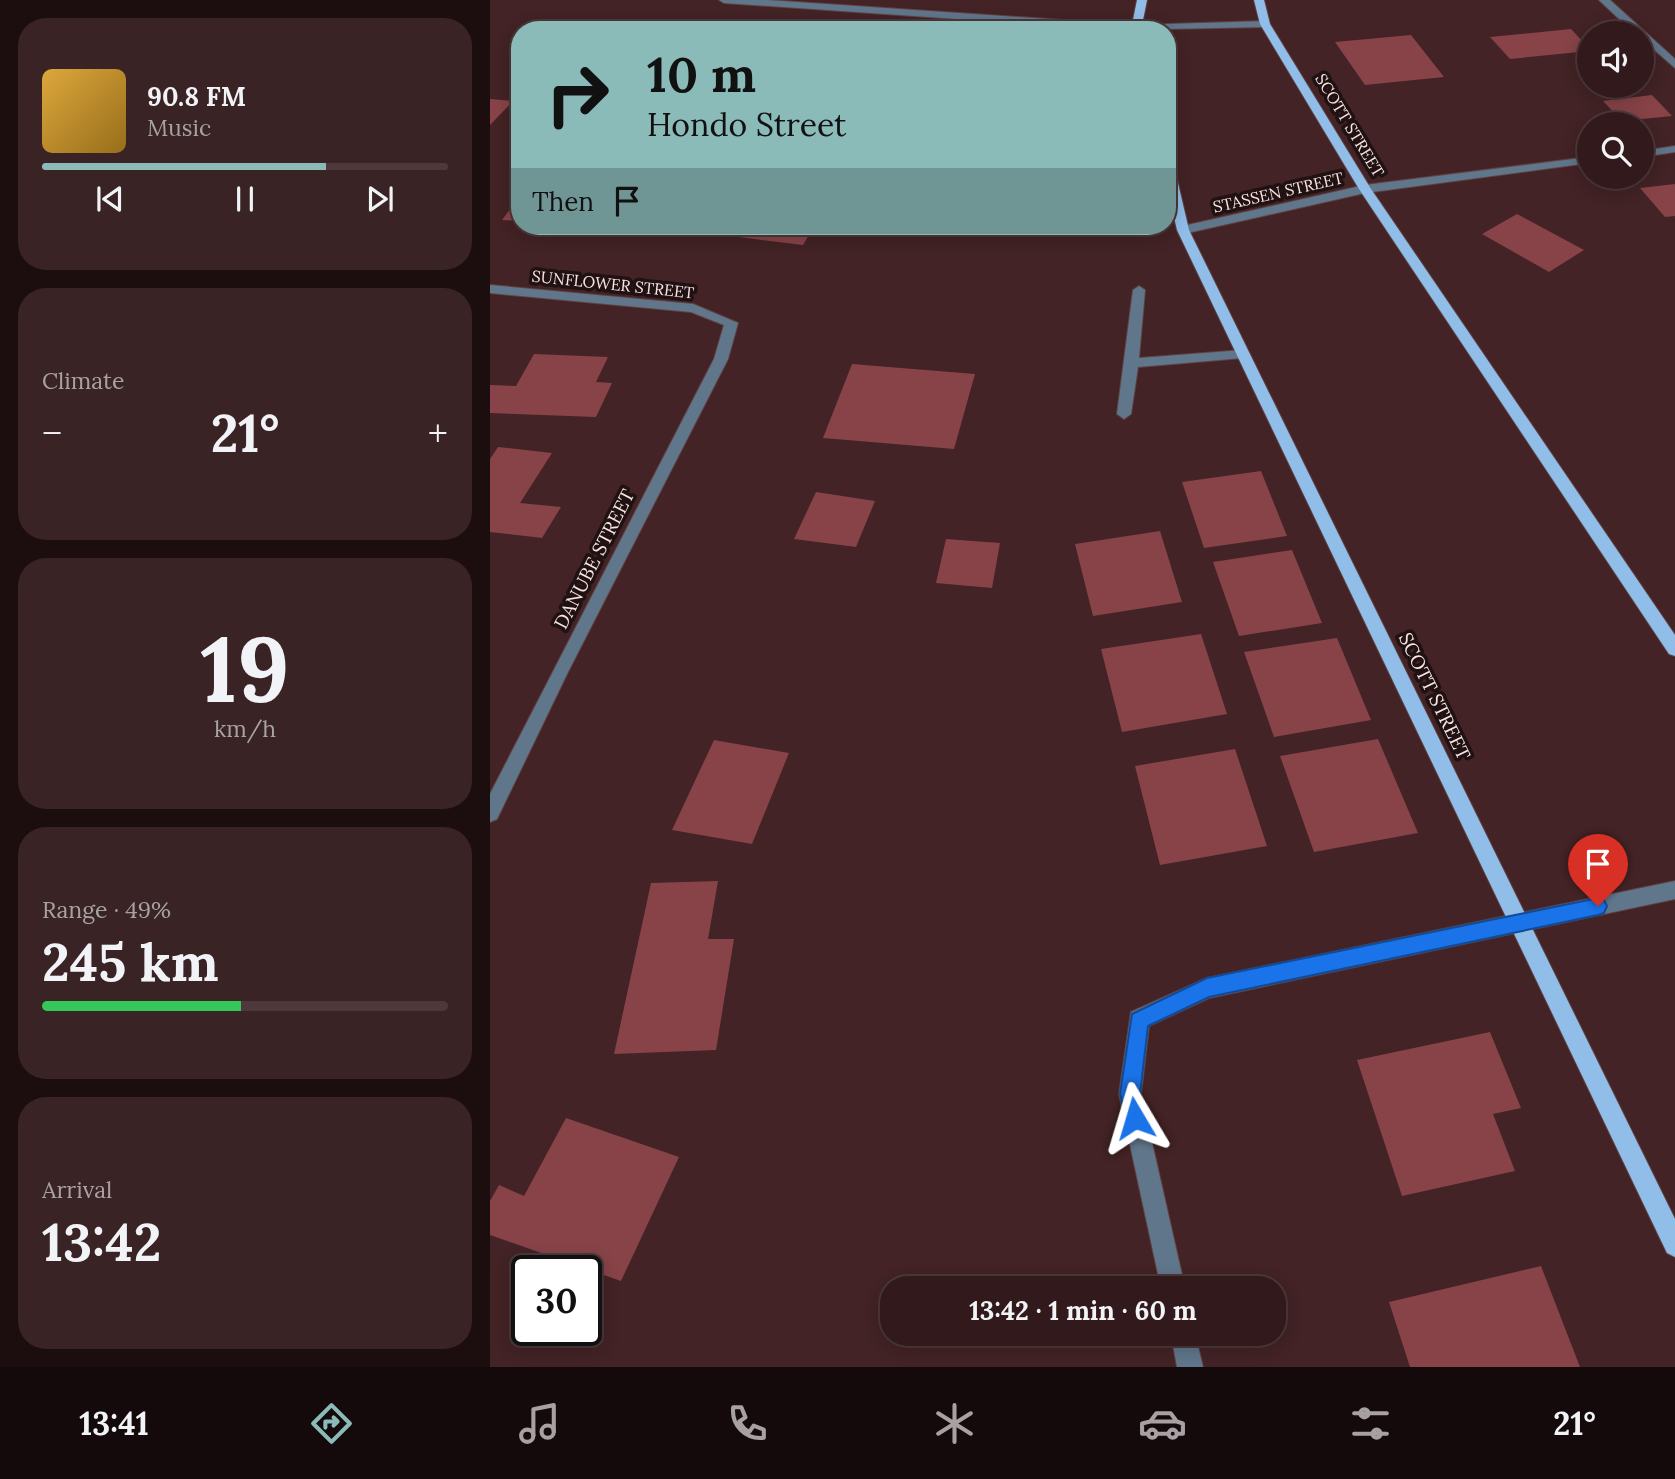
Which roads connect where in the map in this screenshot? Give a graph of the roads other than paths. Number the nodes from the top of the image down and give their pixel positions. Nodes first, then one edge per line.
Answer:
1 (724, 0) edge
2 (1142, 0) edge
3 (1259, 0) edge
4 (1604, 0) edge
5 (1022, 21) edge
6 (1138, 21) edge
7 (1627, 21) edge
8 (1265, 24) junction
9 (1176, 27) edge
10 (1654, 46) edge
11 (1675, 65) edge
12 (1675, 149) edge
13 (1654, 152) edge
14 (1577, 162) edge
15 (1365, 189) junction
16 (1176, 200) edge
17 (1183, 230) junction
18 (490, 289) edge
19 (1139, 290) dead end
20 (730, 323) joint
21 (1243, 354) junction
22 (1132, 363) junction
23 (1124, 414) dead end
24 (1675, 649) edge
25 (490, 813) edge
26 (1675, 890) edge
27 (1520, 923) junction
28 (1675, 1245) edge
29 (1170, 1276) edge
30 (1186, 1346) edge
31 (1190, 1367) edge

1 - 5 street
2 - 6 main road
3 - 8 main road, SCOTT STREET
4 - 7 street
8 - 9 street
8 - 15 main road, SCOTT STREET
10 - 11 street
12 - 13 street
14 - 15 street, STASSEN STREET
15 - 17 street, STASSEN STREET
15 - 24 main road, SCOTT STREET
16 - 17 main road, SCOTT STREET
17 - 21 main road, SCOTT STREET
18 - 20 street, SUNFLOWER STREET
19 - 22 street
20 - 25 street, DANUBE STREET
21 - 22 street
21 - 27 main road, SCOTT STREET
22 - 23 street
26 - 27 street
27 - 28 main road, SCOTT STREET
27 - 29 street
30 - 31 street

